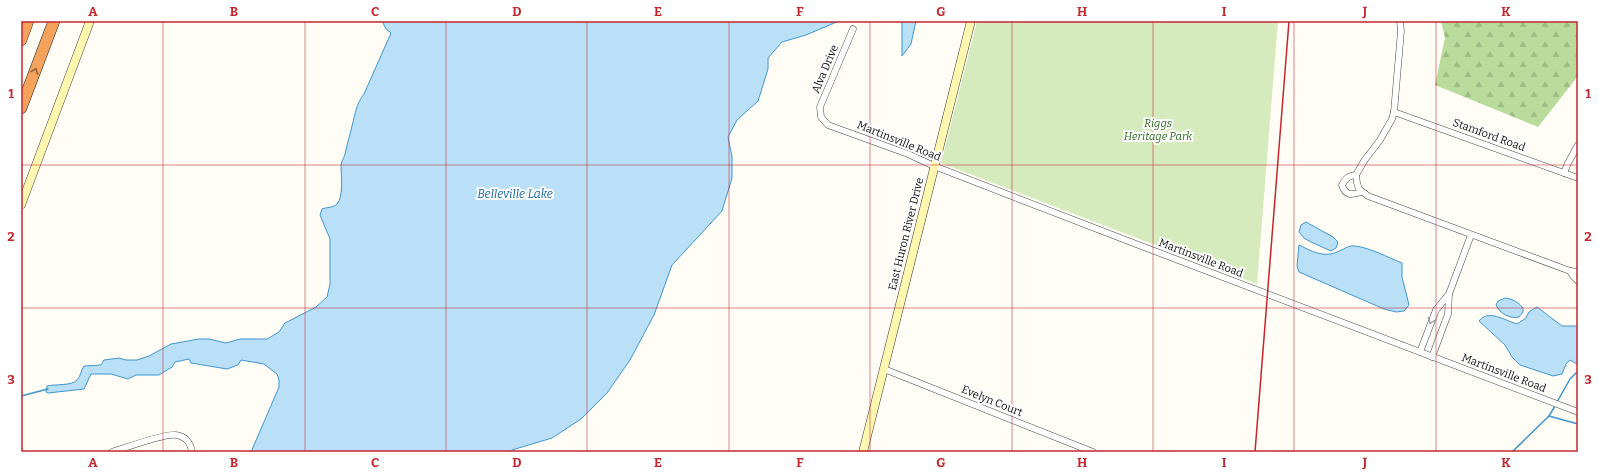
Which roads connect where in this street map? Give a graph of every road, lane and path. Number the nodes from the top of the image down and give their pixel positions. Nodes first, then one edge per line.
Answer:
1 (28, 21) edge
2 (54, 21) edge
3 (90, 21) edge
4 (971, 21) edge
5 (1400, 21) edge
6 (853, 29) dead end
7 (21, 40) edge
8 (21, 108) edge
9 (1394, 112) junction
10 (821, 117) joint
11 (1578, 145) edge
12 (934, 166) junction
13 (1564, 173) junction
14 (1356, 175) junction
15 (1578, 178) edge
16 (1362, 192) junction
17 (21, 205) edge
18 (1471, 234) junction
19 (1570, 271) junction
20 (1578, 272) edge
21 (1578, 280) edge
22 (1449, 294) junction
23 (1420, 352) junction
24 (1432, 356) junction
25 (884, 369) junction
26 (1578, 412) edge
27 (112, 452) edge
28 (192, 452) edge
29 (863, 452) edge
30 (1093, 452) edge

1 - 7 highway
8 -> 2 highway
3 - 17 main road
4 - 12 main road, East Huron River Drive
5 - 9 street
6 - 10 street, Alva Drive
9 - 13 street, Stamford Road
9 - 14 street
10 - 12 street, Martinsville Road
11 - 13 street
12 - 23 street, Martinsville Road
12 - 25 main road, East Huron River Drive
13 - 15 street, Stamford Road
14 - 16 street
14 - 16 street
16 - 18 street
18 - 19 street
18 - 22 street
19 - 20 street
19 - 21 street
22 -> 23 street
22 - 24 street
23 - 24 street, Martinsville Road
24 - 26 street, Martinsville Road
25 - 29 main road, East Huron River Drive
25 - 30 street, Evelyn Court
27 - 28 street

